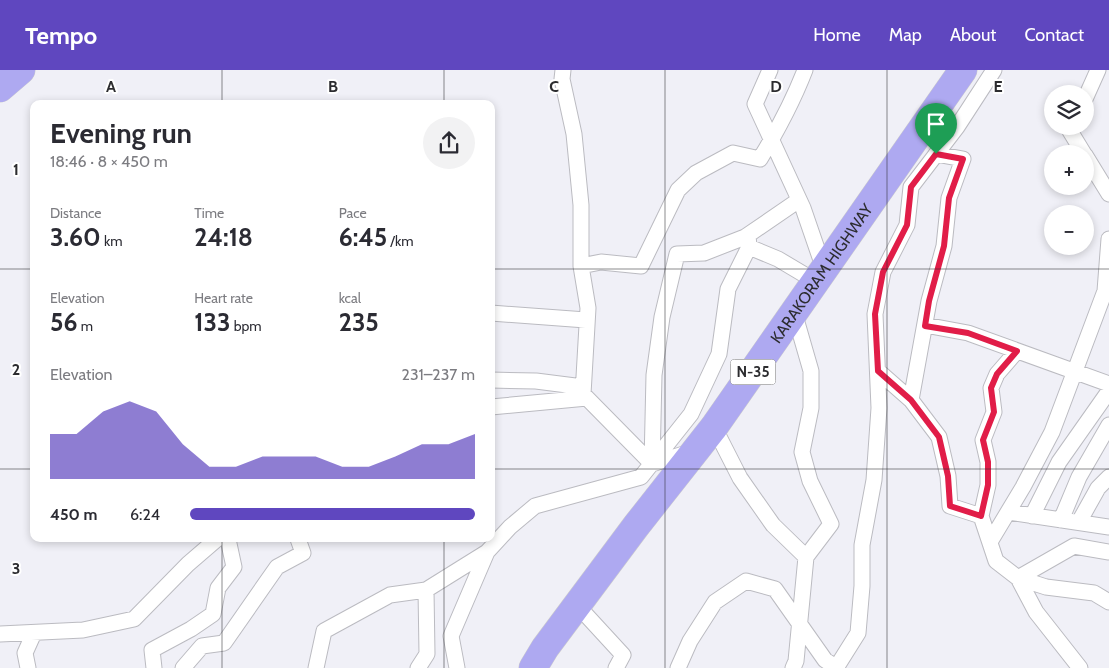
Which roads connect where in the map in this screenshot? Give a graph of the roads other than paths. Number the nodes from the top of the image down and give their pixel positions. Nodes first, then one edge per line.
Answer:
1 (21, 70) edge
2 (563, 70) edge
3 (770, 70) edge
4 (805, 70) edge
5 (963, 70) edge
6 (994, 70) edge
7 (1098, 70) edge
8 (1091, 85) edge
9 (0, 88) edge
10 (772, 140) junction
11 (936, 154) junction
12 (1094, 169) edge
13 (1109, 194) edge
14 (799, 200) junction
15 (1109, 239) edge
16 (749, 241) junction
17 (581, 266) junction
18 (820, 275) junction
19 (794, 312) junction
20 (495, 313) edge
21 (586, 320) junction
22 (925, 326) junction
23 (1017, 351) junction
24 (878, 371) junction
25 (1076, 372) junction
26 (495, 380) edge
27 (1109, 384) edge
28 (1109, 391) edge
29 (585, 393) junction
30 (911, 400) junction
31 (495, 406) edge
32 (1109, 425) edge
33 (714, 428) junction
34 (696, 450) junction
35 (652, 464) junction
36 (1109, 477) edge
37 (1008, 512) junction
38 (981, 516) junction
39 (1032, 516) junction
40 (1061, 520) junction
41 (1079, 522) junction
42 (1108, 525) edge
43 (214, 542) edge
44 (229, 542) edge
45 (299, 542) edge
46 (990, 542) junction
47 (487, 552) junction
48 (1109, 552) edge
49 (806, 557) junction
50 (1018, 578) junction
51 (426, 590) junction
52 (1109, 602) edge
53 (577, 604) junction
54 (799, 623) junction
55 (34, 633) junction
56 (0, 634) edge
57 (28, 668) edge
58 (154, 668) edge
59 (183, 668) edge
60 (316, 668) edge
61 (418, 668) edge
62 (457, 668) edge
63 (533, 668) edge
64 (616, 668) edge
65 (678, 668) edge
66 (792, 668) edge
67 (836, 668) edge
68 (1080, 668) edge

1 - 9 highway
2 - 17 street
3 - 10 street
4 - 10 street
5 - 18 highway, KARAKORAM HIGHWAY / N-35
6 - 11 street
7 - 8 street
10 - 14 street
10 - 17 street
11 - 22 street
11 - 24 street
12 - 13 street
14 - 16 street
14 - 18 street
15 - 25 street
16 - 18 street
16 - 35 street
16 - 35 street
17 - 21 street
18 - 19 highway, KARAKORAM HIGHWAY / N-35
19 - 33 highway, KARAKORAM HIGHWAY / N-35
19 - 49 street
20 - 21 street
21 - 29 street
22 - 23 street
22 - 30 street
23 - 25 street
23 - 38 street
24 - 30 street
24 - 67 street
25 - 27 street
25 - 37 street
26 - 29 street
28 - 39 street
29 - 31 street
29 - 35 street
30 - 38 street
32 - 40 street
33 - 34 highway, KARAKORAM HIGHWAY / N-35
33 - 49 street
34 - 35 street
34 - 53 highway, KARAKORAM HIGHWAY / N-35
35 - 47 street
36 - 41 street
37 - 39 street
37 - 46 street
38 - 46 street
39 - 40 street
40 - 41 street
41 - 42 street
43 - 55 street
44 - 58 street
45 - 59 street
46 - 50 street
47 - 51 street
47 - 62 street
48 - 50 street
49 - 54 street
50 - 52 street
50 - 68 street
51 - 60 street
51 - 61 street
53 - 63 highway, KARAKORAM HIGHWAY / N-35
53 - 64 street
54 - 65 street
54 - 66 street
54 - 67 street
55 - 56 street
55 - 57 street

